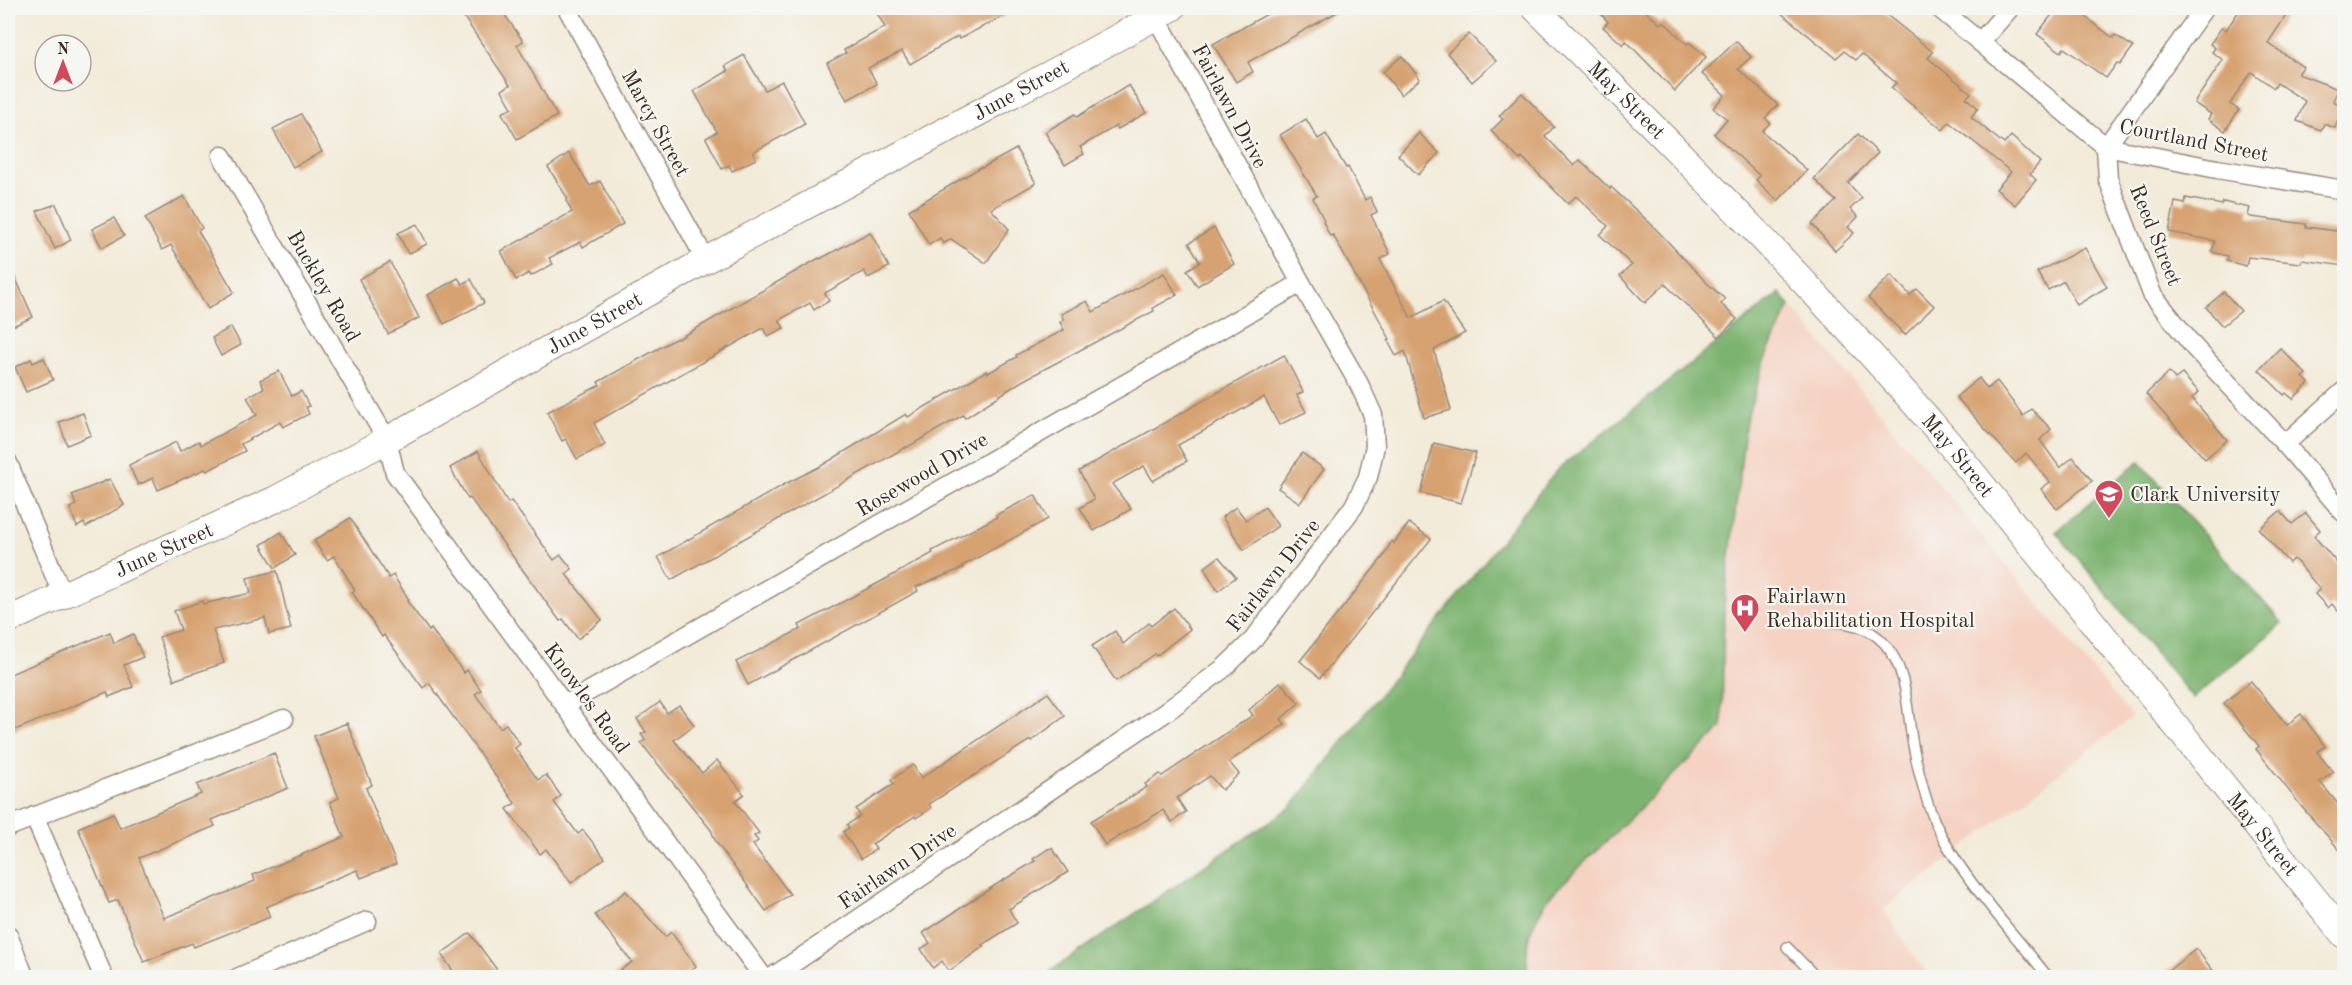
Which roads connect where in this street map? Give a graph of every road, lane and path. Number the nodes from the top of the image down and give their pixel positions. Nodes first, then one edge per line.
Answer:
1 (567, 8) edge
2 (1535, 8) edge
3 (1940, 8) edge
4 (2010, 8) edge
5 (2204, 8) edge
6 (1164, 12) edge
7 (1981, 41) junction
8 (2106, 147) junction
9 (222, 156) dead end
10 (2344, 190) edge
11 (706, 260) junction
12 (1300, 283) junction
13 (2344, 391) edge
14 (387, 440) junction
15 (2285, 444) junction
16 (8, 463) edge
17 (2344, 513) edge
18 (63, 596) junction
19 (8, 620) edge
20 (1803, 622) dead end
21 (566, 705) junction
22 (284, 719) dead end
23 (34, 816) junction
24 (8, 827) edge
25 (367, 921) dead end
26 (8, 935) edge
27 (2344, 935) edge
28 (1787, 947) dead end
29 (25, 978) edge
30 (104, 978) edge
31 (237, 978) edge
32 (764, 978) edge
33 (771, 978) edge
34 (1817, 978) edge
35 (2049, 978) edge

1 - 11 street, Marcy Street
2 - 27 street, May Street
3 - 7 street, Courtland Street
4 - 7 street
5 - 8 street
6 - 11 street, June Street
6 - 12 street, Fairlawn Drive
7 - 8 street, Courtland Street
8 - 10 street, Courtland Street
8 - 15 street, Reed Street
9 - 14 street, Buckley Road
11 - 14 street, June Street
12 - 21 street, Rosewood Drive
12 - 33 street, Fairlawn Drive
13 - 15 street
14 - 18 street, June Street
14 - 21 street, Knowles Road
15 - 17 street, Reed Street
16 - 18 street
18 - 19 street, June Street
20 - 35 lane
21 - 32 street, Knowles Road
22 - 23 street
23 - 24 street
23 - 30 street
25 - 31 street
26 - 29 street
28 - 34 lane

